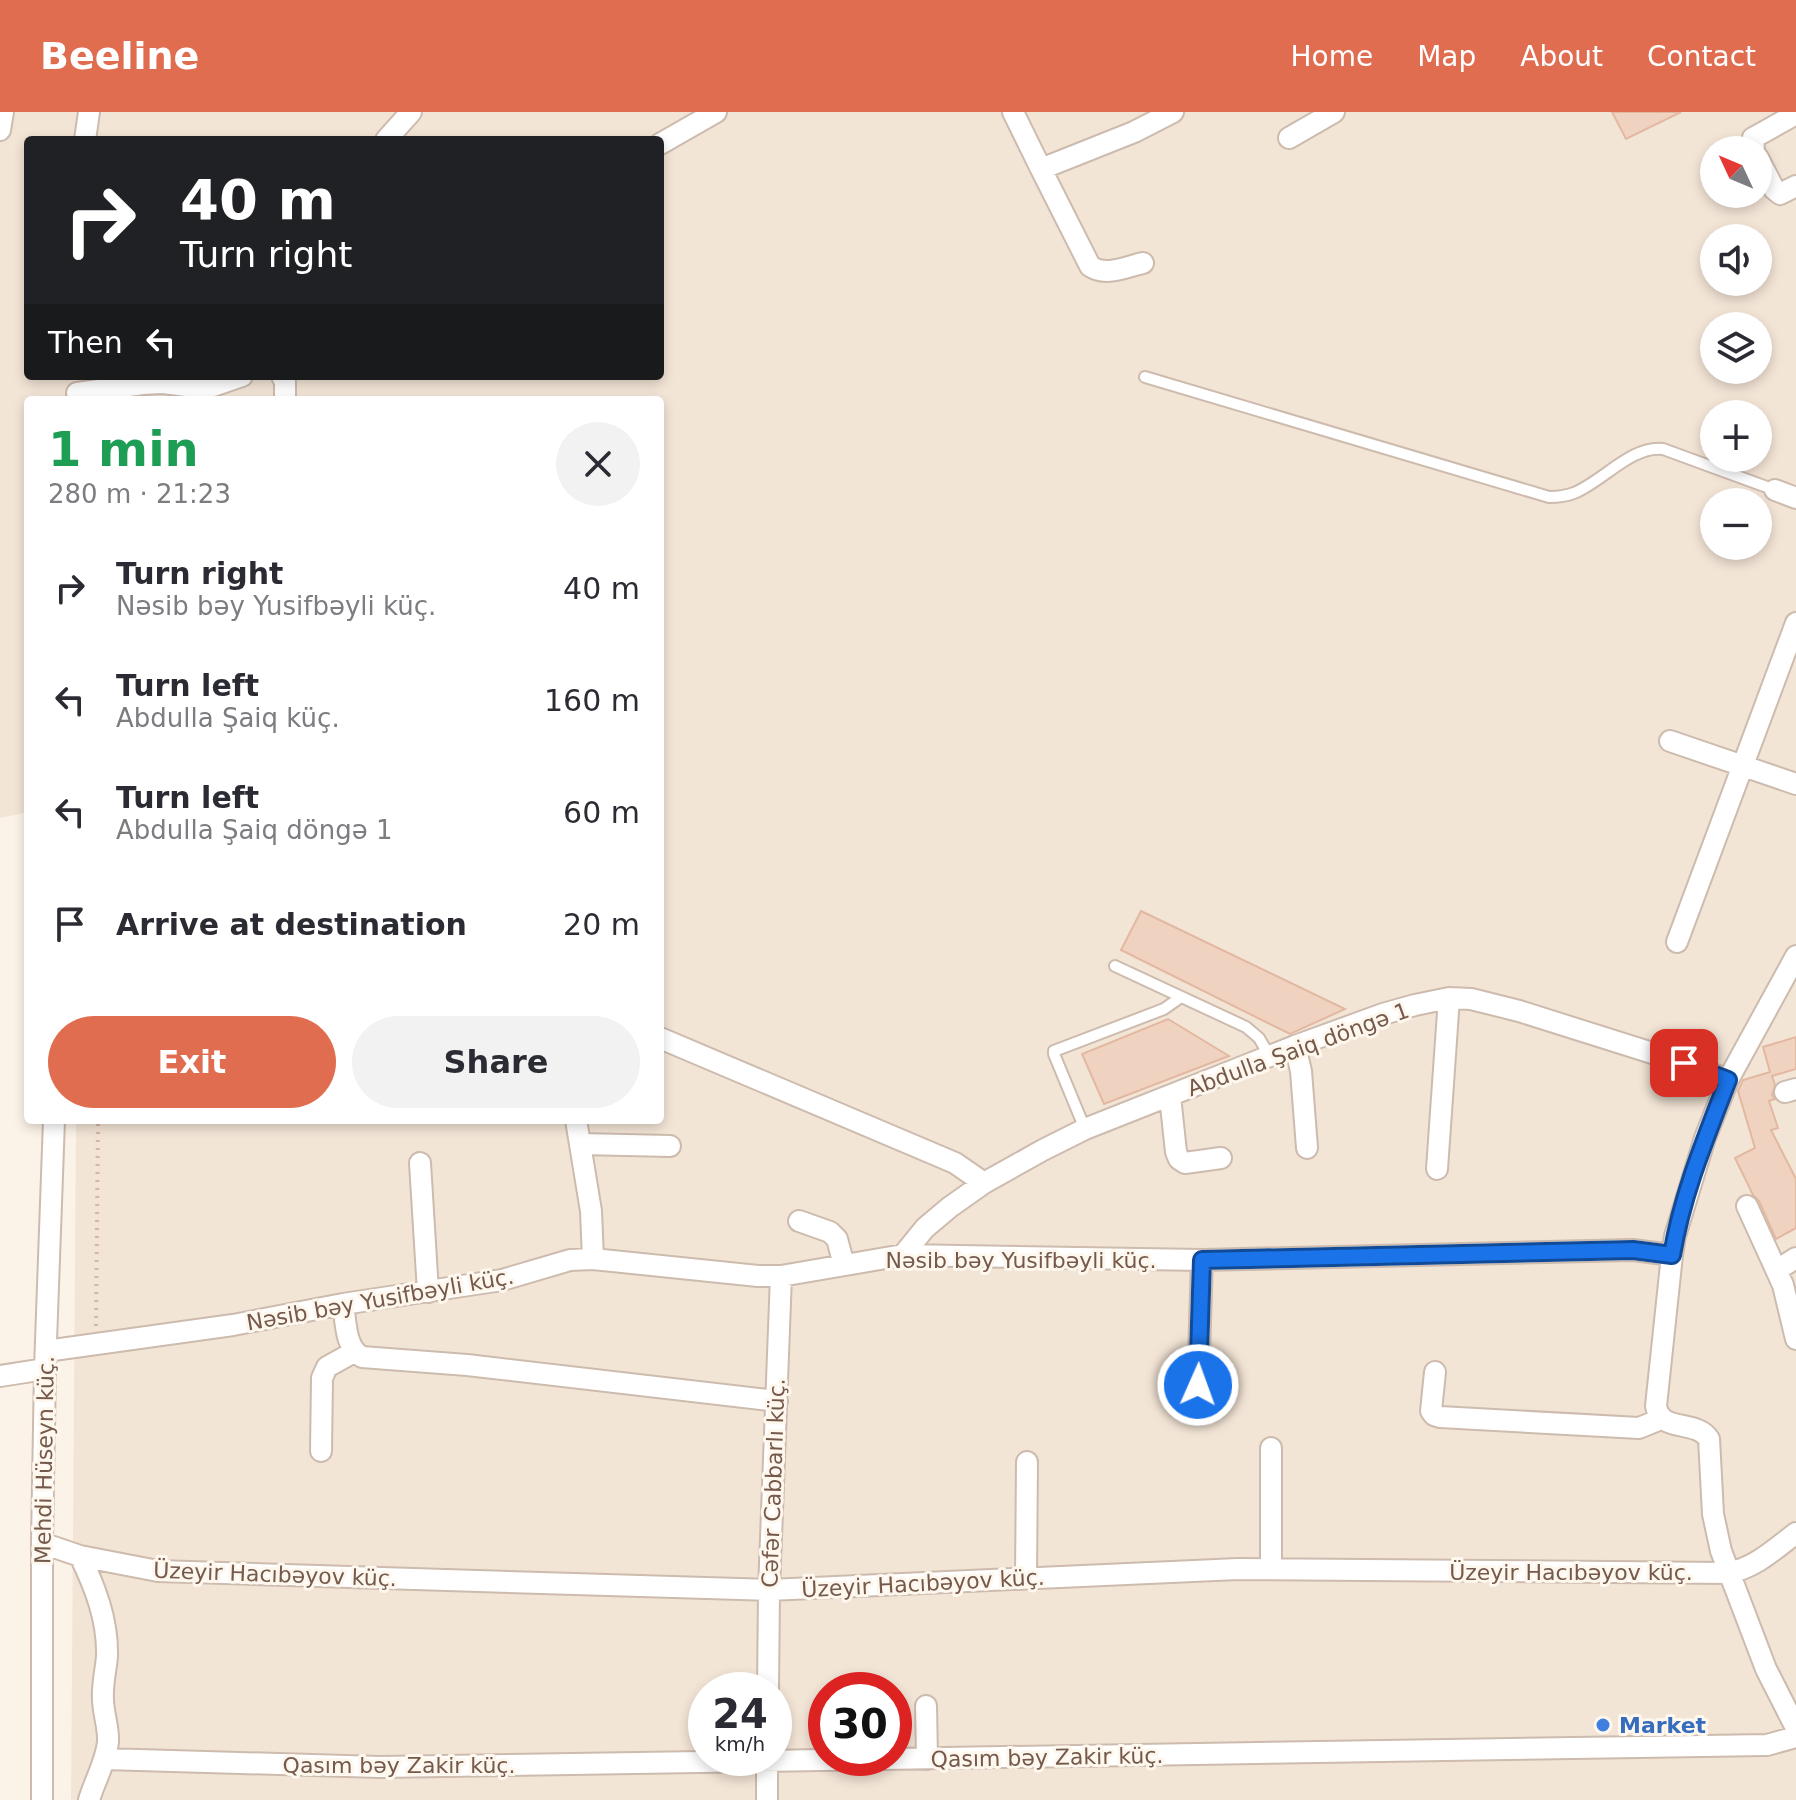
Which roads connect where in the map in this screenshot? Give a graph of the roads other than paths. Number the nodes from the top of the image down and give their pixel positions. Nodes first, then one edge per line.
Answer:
1 (3, 112) edge
2 (89, 112) edge
3 (411, 112) edge
4 (716, 112) edge
5 (1013, 112) edge
6 (1173, 112) edge
7 (1334, 112) edge
8 (1796, 114) edge
9 (0, 130) edge
10 (86, 136) edge
11 (390, 136) edge
12 (1757, 136) edge
13 (1289, 138) dead end
14 (664, 142) edge
15 (1041, 169) junction
16 (1772, 185) edge
17 (1796, 186) edge
18 (1143, 263) dead end
19 (1145, 377) dead end
20 (144, 380) edge
21 (230, 380) edge
22 (77, 390) edge
23 (1775, 490) joint
24 (1796, 498) edge
25 (1796, 623) edge
26 (1670, 741) dead end
27 (1743, 766) junction
28 (1796, 784) edge
29 (1677, 942) dead end
30 (1796, 956) edge
31 (1115, 966) dead end
32 (1181, 997) junction
33 (1449, 998) junction
34 (664, 1040) edge
35 (1295, 1046) junction
36 (1270, 1057) junction
37 (1728, 1080) junction
38 (1170, 1096) junction
39 (54, 1124) edge
40 (577, 1124) edge
41 (1085, 1129) junction
42 (581, 1144) junction
43 (670, 1146) dead end
44 (1307, 1148) dead end
45 (1221, 1158) dead end
46 (420, 1163) dead end
47 (1437, 1169) dead end
48 (984, 1183) junction
49 (1747, 1206) dead end
50 (799, 1221) dead end
51 (903, 1255) junction
52 (1672, 1255) junction
53 (1796, 1258) edge
54 (593, 1259) junction
55 (1202, 1260) junction
56 (844, 1265) junction
57 (1777, 1270) junction
58 (781, 1276) junction
59 (428, 1292) junction
60 (343, 1304) junction
61 (1796, 1339) edge
62 (354, 1352) junction
63 (45, 1360) junction
64 (1435, 1372) dead end
65 (0, 1376) edge
66 (1198, 1385) dead end
67 (777, 1401) junction
68 (1661, 1419) junction
69 (1271, 1448) dead end
70 (321, 1451) dead end
71 (1027, 1462) dead end
72 (1796, 1533) edge
73 (42, 1543) junction
74 (80, 1556) junction
75 (1271, 1569) junction
76 (1728, 1573) junction
77 (1026, 1578) junction
78 (769, 1590) junction
79 (768, 1672) edge
80 (926, 1706) dead end
81 (1796, 1728) edge
82 (1796, 1737) edge
83 (105, 1759) junction
84 (927, 1759) junction
85 (792, 1760) edge
86 (688, 1761) edge
87 (767, 1776) edge
88 (42, 1800) edge
89 (89, 1800) edge
90 (767, 1800) edge

1 - 9 street
2 - 10 street
3 - 11 street
4 - 14 street
5 - 15 street
6 - 15 street
7 - 13 street
8 - 12 street
15 - 18 street
16 - 17 street
19 - 23 lane
20 - 21 street
20 - 22 street
23 - 24 street
25 - 27 street
26 - 27 street
27 - 28 street
27 - 29 street
30 - 37 street
31 - 32 lane
32 - 36 lane
32 - 41 lane
33 - 35 street, Abdulla Şaiq döngə 1
33 - 37 street, Abdulla Şaiq döngə 1
33 - 47 street
34 - 48 street
35 - 36 street, Abdulla Şaiq döngə 1
35 - 44 street
36 - 38 street, Abdulla Şaiq döngə 1
37 - 52 street
38 - 41 street, Abdulla Şaiq döngə 1
38 - 45 street
39 - 63 street, Mehdi Hüseyn küç.
40 - 42 street
41 - 48 street, Abdulla Şaiq döngə 1
42 - 43 street
42 - 54 street
46 - 59 street
48 - 51 street, Abdulla Şaiq döngə 1
49 - 57 street
50 - 56 street
51 - 55 street, Nəsib bəy Yusifbəyli küç.
51 - 56 street, Nəsib bəy Yusifbəyli küç.
52 - 55 street, Nəsib bəy Yusifbəyli küç.
52 - 68 street
53 - 57 street
54 - 58 street, Nəsib bəy Yusifbəyli küç.
54 - 59 street, Nəsib bəy Yusifbəyli küç.
55 - 66 street
56 - 58 street, Nəsib bəy Yusifbəyli küç.
57 - 61 street
58 - 67 street, Cəfər Cabbarlı küç.
59 - 60 street, Nəsib bəy Yusifbəyli küç.
60 - 62 street
60 - 63 street, Nəsib bəy Yusifbəyli küç.
62 - 67 street
62 - 70 street
63 - 65 street, Nəsib bəy Yusifbəyli küç.
63 - 73 street, Mehdi Hüseyn küç.
64 - 68 street
67 - 78 street, Cəfər Cabbarlı küç.
68 - 76 street
69 - 75 street
71 - 77 street
72 - 76 street, Üzeyir Hacıbəyov küç.
73 - 74 street, Üzeyir Hacıbəyov küç.
73 - 88 street, Mehdi Hüseyn küç.
74 - 78 street, Üzeyir Hacıbəyov küç.
74 - 83 street
75 - 76 street, Üzeyir Hacıbəyov küç.
75 - 77 street, Üzeyir Hacıbəyov küç.
76 - 81 street
77 - 78 street, Üzeyir Hacıbəyov küç.
78 - 79 street, Cəfər Cabbarlı küç.
80 - 84 street
82 - 84 street, Qasım bəy Zakir küç.
83 - 86 street, Qasım bəy Zakir küç.
83 - 89 street
84 - 85 street, Qasım bəy Zakir küç.
87 - 90 street

